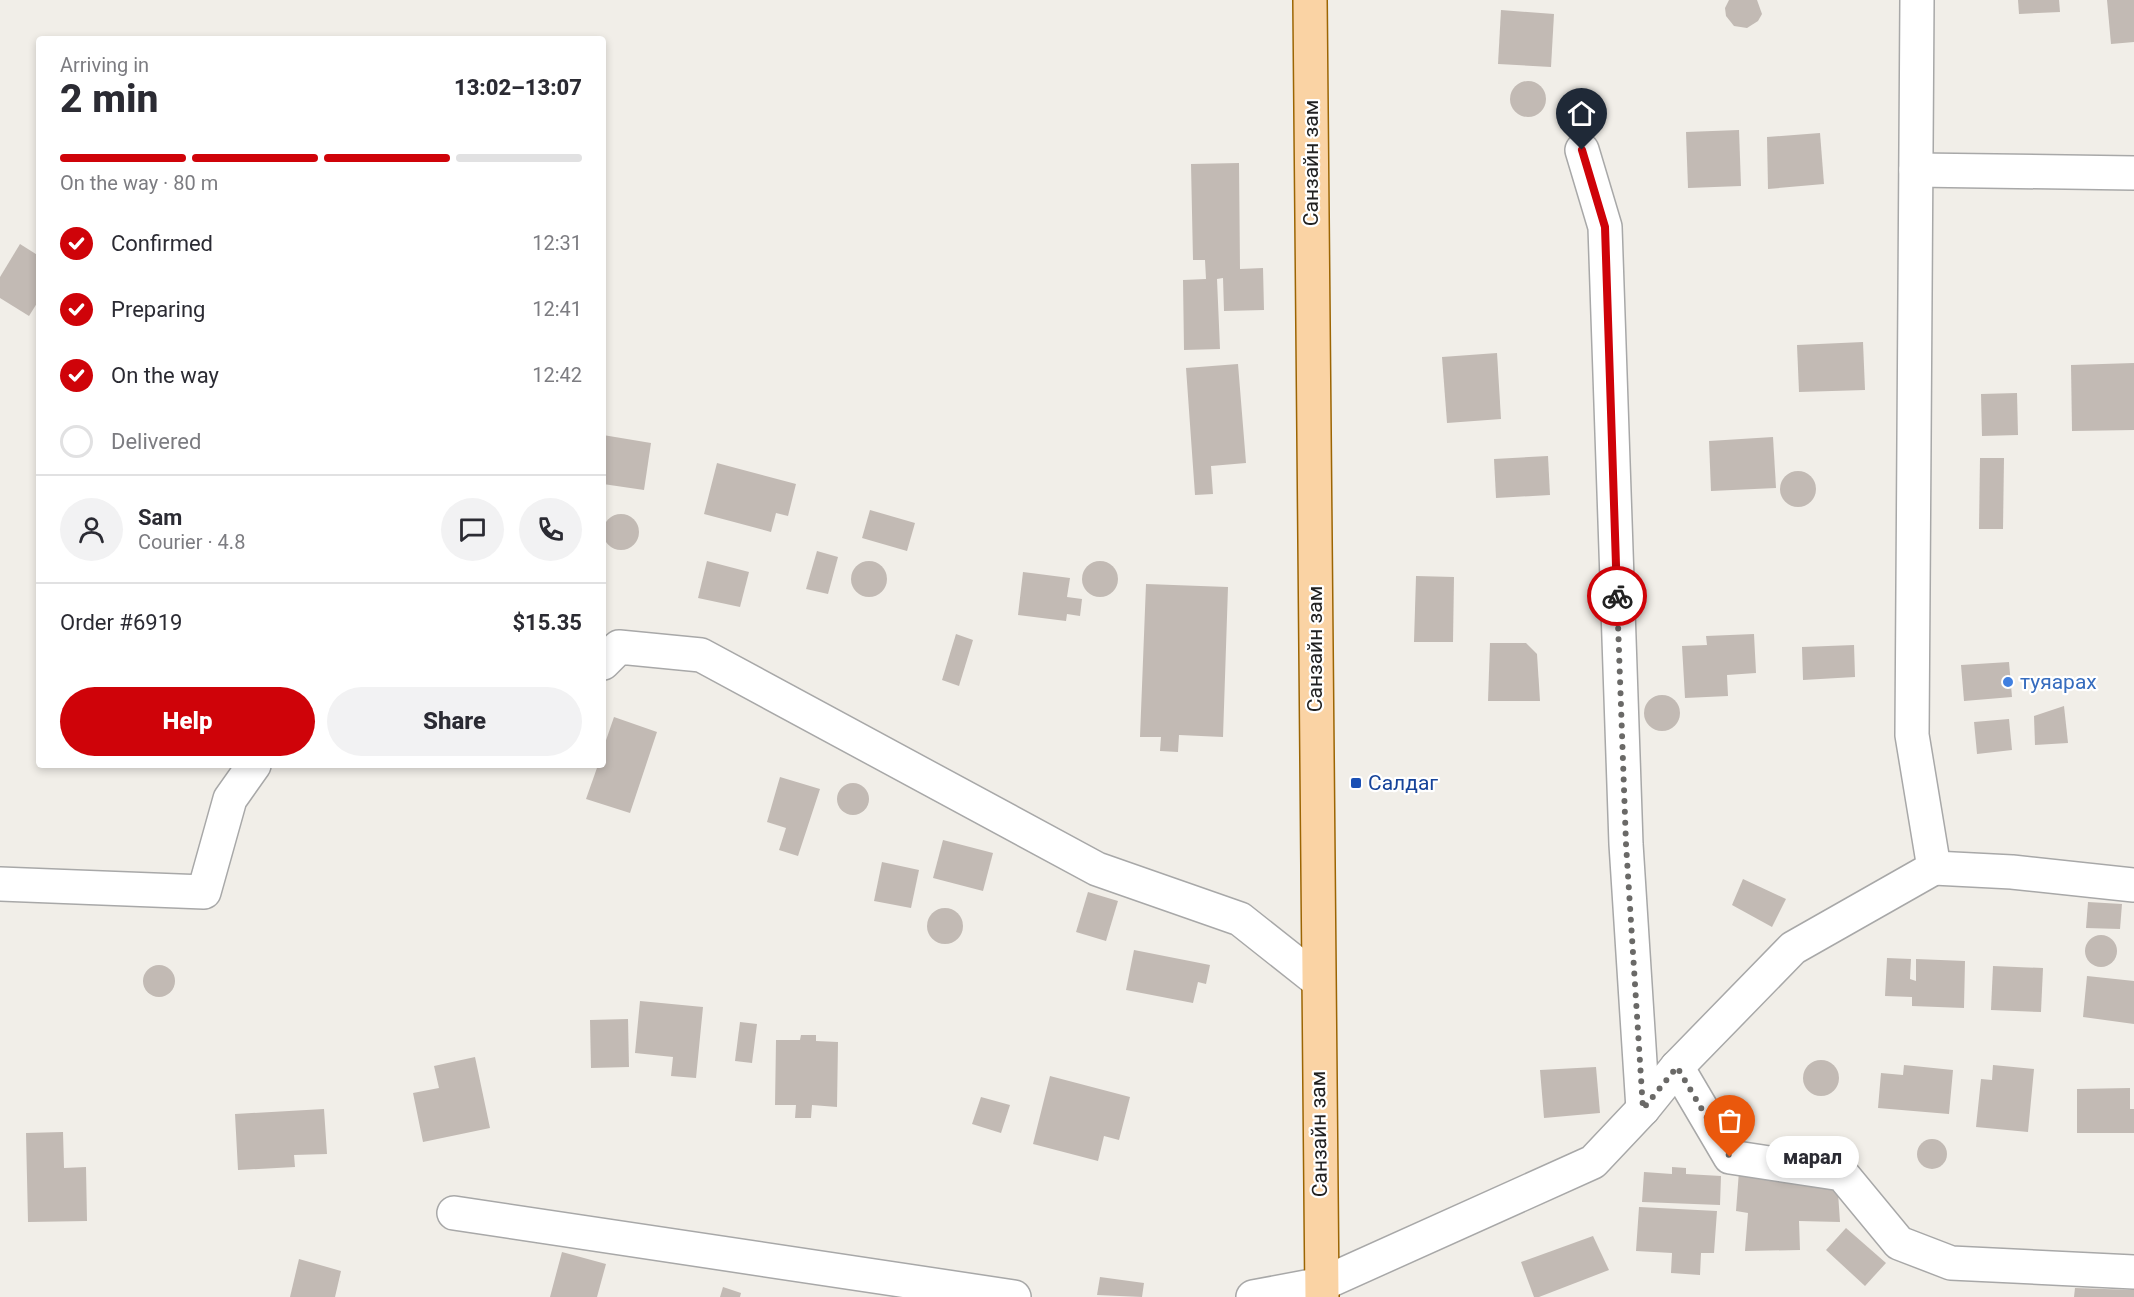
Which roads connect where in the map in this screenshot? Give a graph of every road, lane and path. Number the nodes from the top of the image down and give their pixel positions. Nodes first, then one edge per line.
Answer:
1 (1310, 0) edge
2 (1917, 0) edge
3 (1582, 150) dead end
4 (1916, 170) junction
5 (2134, 173) edge
6 (608, 648) edge
7 (252, 768) edge
8 (1934, 868) junction
9 (0, 884) edge
10 (2134, 885) edge
11 (1317, 980) junction
12 (1677, 1067) junction
13 (1643, 1109) junction
14 (454, 1213) dead end
15 (2134, 1272) edge
16 (1322, 1290) edge
17 (1014, 1297) edge
18 (1253, 1297) edge

1 - 11 main road, Санзайн зам
2 - 4 street
3 - 13 street
4 - 5 street
4 - 8 street
6 - 11 street
7 - 9 street
8 - 10 street
8 - 12 street
11 - 16 main road, Санзайн зам
12 - 13 street
12 - 15 street
13 - 16 street
14 - 17 street
16 - 18 street

